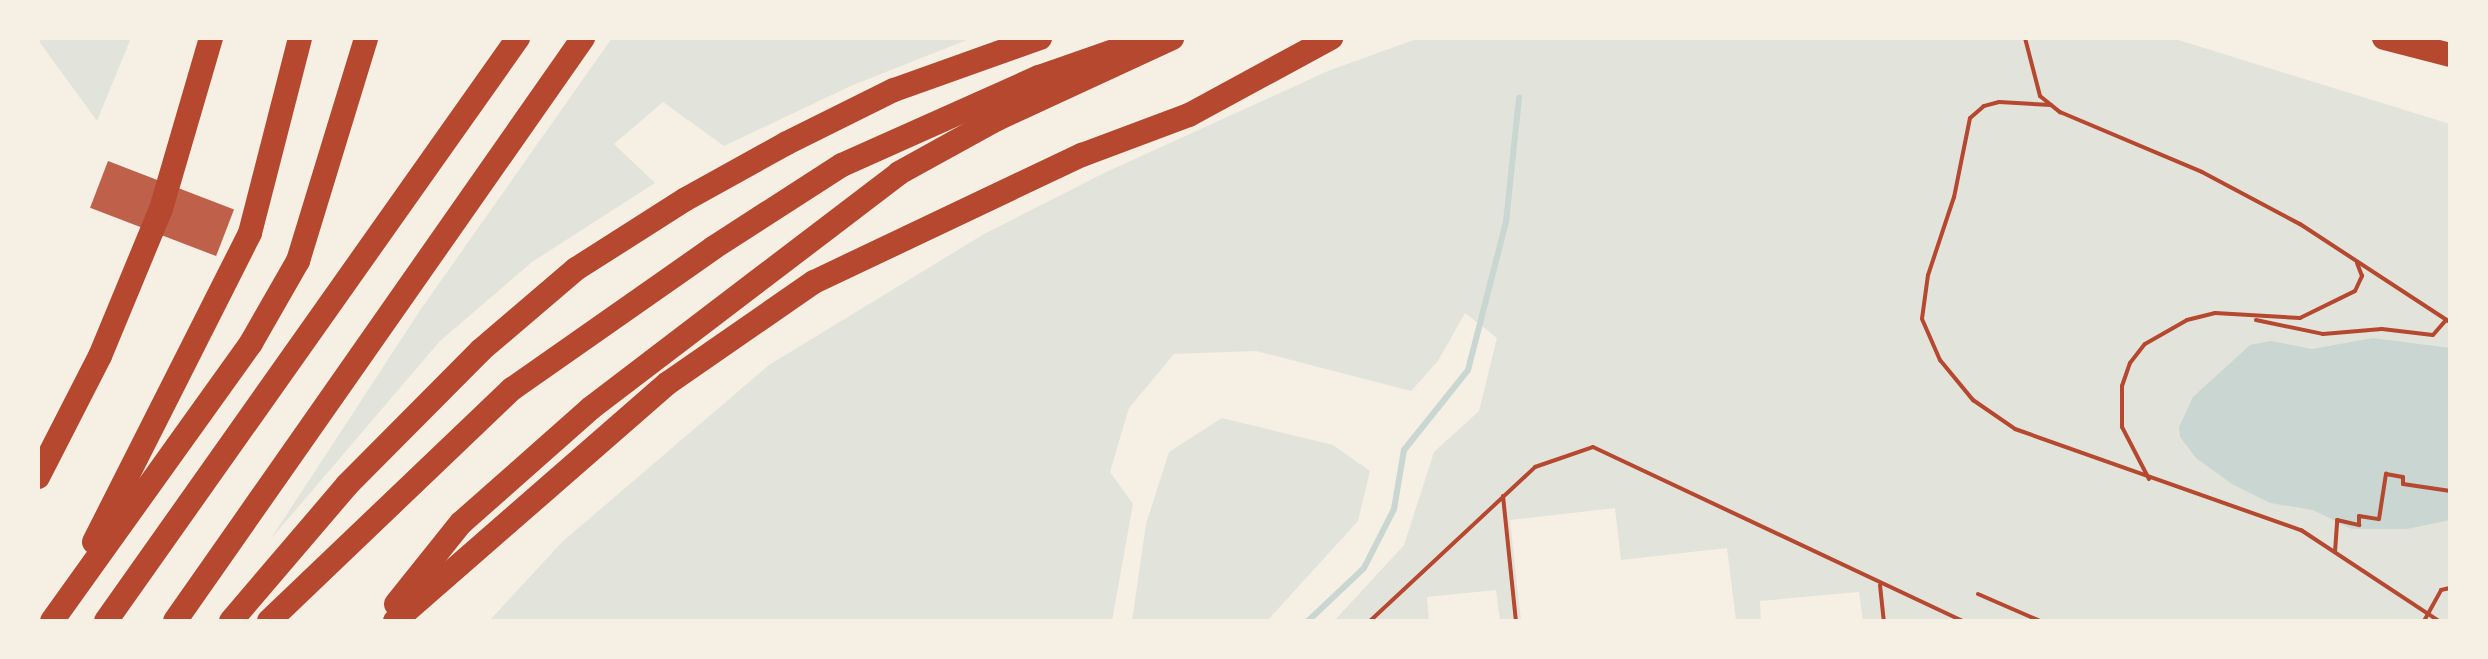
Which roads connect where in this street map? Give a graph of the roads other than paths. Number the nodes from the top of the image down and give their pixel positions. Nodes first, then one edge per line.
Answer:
1 (196, 38) edge
2 (211, 38) edge
3 (300, 38) edge
4 (366, 38) edge
5 (518, 38) edge
6 (583, 38) edge
7 (1040, 38) edge
8 (1151, 38) edge
9 (1172, 38) edge
10 (1331, 38) edge
11 (2384, 38) edge
12 (2428, 38) edge
13 (2450, 48) edge
14 (2450, 55) edge
15 (161, 209) junction
16 (38, 477) edge
17 (56, 616) edge
18 (106, 621) edge
19 (175, 621) edge
20 (231, 621) edge
21 (269, 621) edge
22 (382, 621) edge
23 (395, 621) edge

1 - 15 highway
2 - 15 highway
3 - 17 highway
4 - 17 highway
5 - 18 highway
6 - 19 highway
7 - 20 highway
8 - 21 highway
9 - 22 highway
10 - 23 highway
11 - 14 highway
12 - 13 highway
15 - 16 highway

